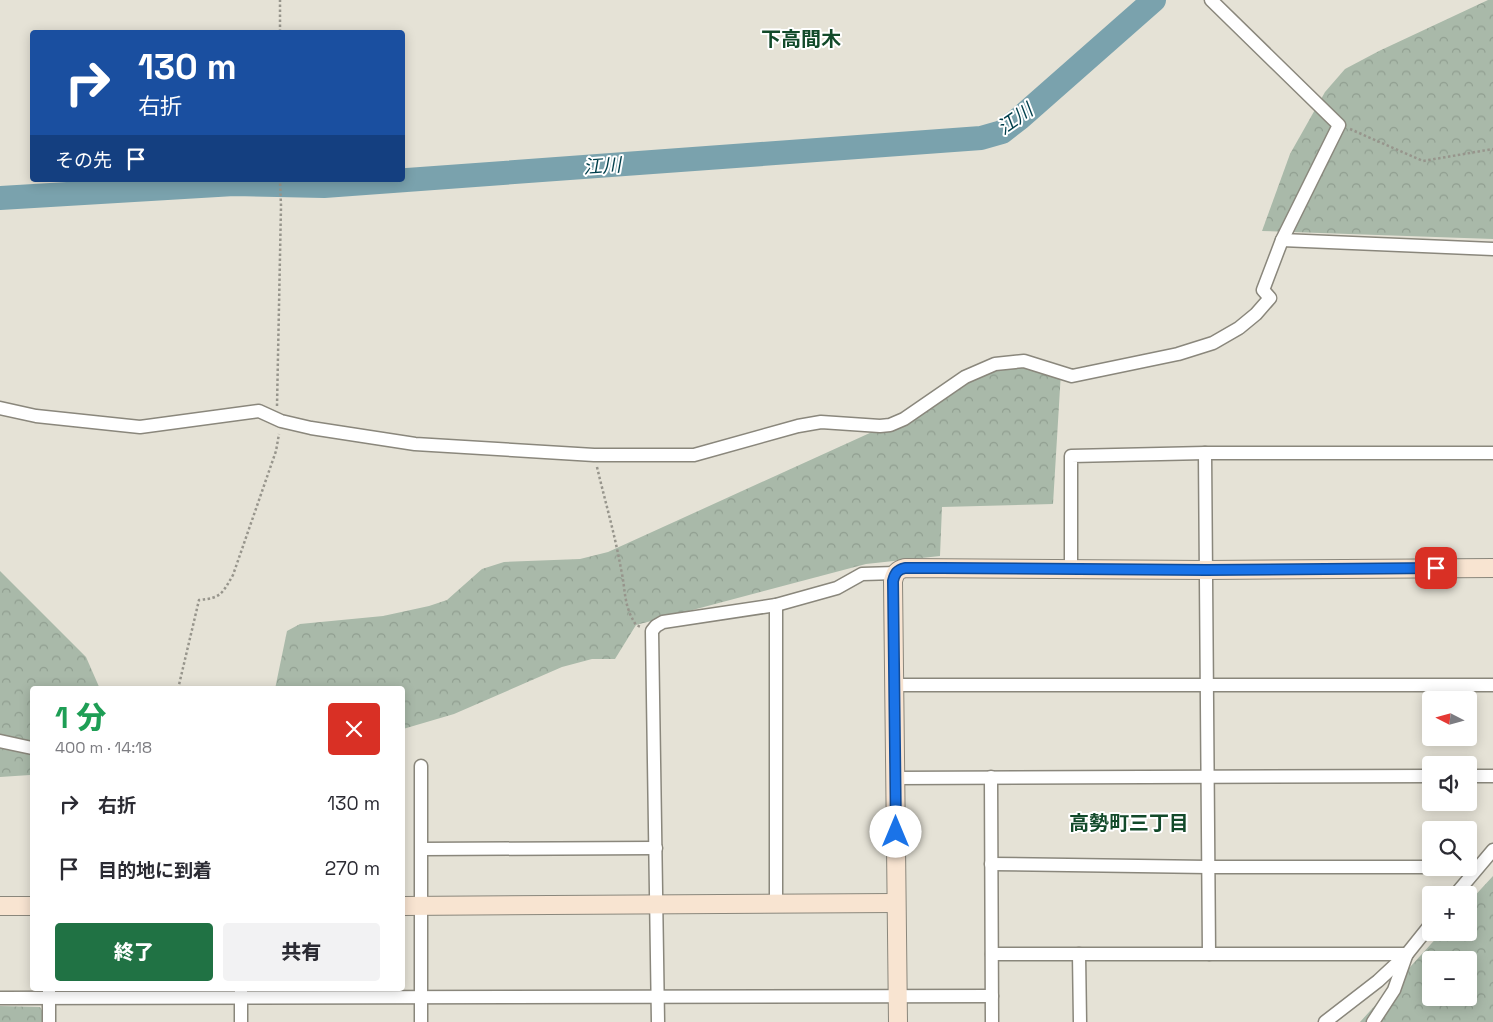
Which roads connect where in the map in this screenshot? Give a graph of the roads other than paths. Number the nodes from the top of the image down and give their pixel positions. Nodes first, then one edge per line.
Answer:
1 (1211, 0) edge
2 (1282, 240) junction
3 (1493, 249) edge
4 (0, 408) edge
5 (1205, 453) junction
6 (1493, 453) edge
7 (1071, 568) junction
8 (1493, 568) edge
9 (1206, 570) junction
10 (896, 573) junction
11 (776, 605) junction
12 (894, 685) junction
13 (1493, 685) edge
14 (1207, 686) junction
15 (0, 741) edge
16 (30, 748) edge
17 (421, 766) dead end
18 (1422, 776) edge
19 (1477, 776) edge
20 (1493, 776) edge
21 (1208, 777) junction
22 (896, 778) junction
23 (992, 778) junction
24 (656, 848) junction
25 (422, 849) junction
26 (1493, 850) edge
27 (991, 864) junction
28 (1477, 864) edge
29 (1208, 867) junction
30 (1422, 867) edge
31 (896, 903) junction
32 (776, 904) junction
33 (656, 905) junction
34 (0, 906) edge
35 (30, 906) edge
36 (405, 906) edge
37 (421, 906) junction
38 (1422, 935) edge
39 (992, 954) junction
40 (1080, 954) junction
41 (1209, 954) junction
42 (1407, 954) junction
43 (49, 993) edge
44 (241, 993) edge
45 (898, 996) junction
46 (992, 996) junction
47 (421, 997) junction
48 (658, 997) junction
49 (0, 998) edge
50 (49, 1022) edge
51 (241, 1022) edge
52 (421, 1022) edge
53 (658, 1022) edge
54 (898, 1022) edge
55 (992, 1022) edge
56 (1080, 1022) edge
57 (1325, 1022) edge
58 (1373, 1022) edge

1 - 2 street
2 - 3 street
2 - 4 street
5 - 6 street
5 - 7 street
5 - 9 street
7 - 9 street
7 - 10 street
8 - 9 street
9 - 14 street
10 - 11 street
10 - 12 street
11 - 24 street
11 - 32 street
12 - 14 street
12 - 22 street
13 - 14 street
14 - 21 street
15 - 16 street
17 - 25 street
18 - 21 street
19 - 20 street
21 - 23 street
21 - 29 street
22 - 23 street
22 - 31 street
23 - 27 street
24 - 25 street
24 - 33 street
25 - 37 street
26 - 28 street
27 - 29 street
27 - 39 street
29 - 30 street
29 - 41 street
31 - 32 street
31 - 45 street
32 - 33 street
33 - 37 street
33 - 48 street
34 - 35 street
36 - 37 street
37 - 47 street
38 - 42 street
39 - 40 street
39 - 46 street
40 - 41 street
40 - 56 street
41 - 42 street
42 - 57 street
42 - 58 street
43 - 44 street
43 - 49 street
43 - 50 street
44 - 47 street
44 - 51 street
45 - 46 street
45 - 48 street
45 - 54 street
46 - 55 street
47 - 48 street
47 - 52 street
48 - 53 street

